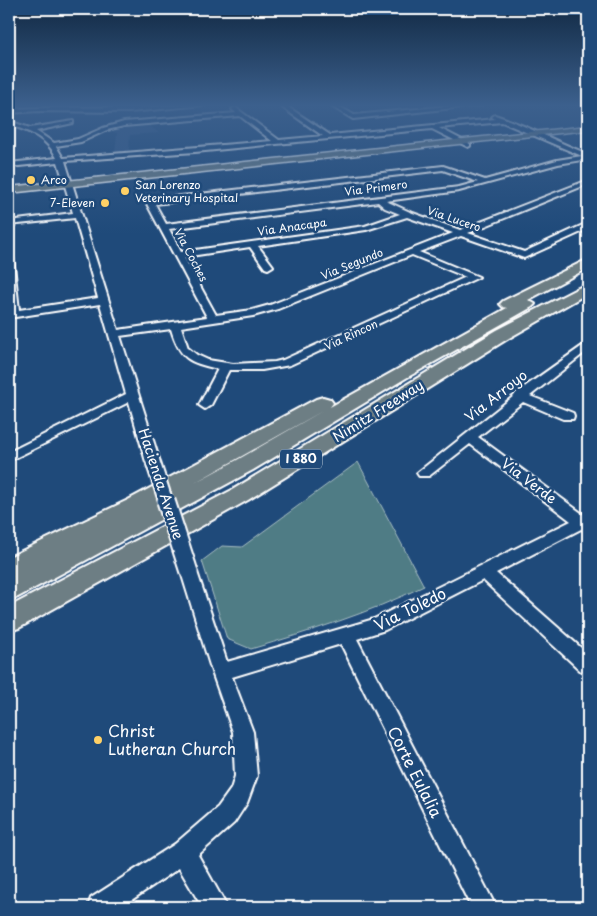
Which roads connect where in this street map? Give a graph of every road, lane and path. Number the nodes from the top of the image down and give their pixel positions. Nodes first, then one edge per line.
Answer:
1 (54, 148) edge
2 (218, 148) edge
3 (426, 148) edge
4 (431, 148) edge
5 (568, 148) edge
6 (588, 157) edge
7 (61, 160) junction
8 (9, 165) edge
9 (186, 171) junction
10 (167, 177) junction
11 (486, 182) junction
12 (588, 182) edge
13 (70, 186) junction
14 (9, 190) edge
15 (9, 194) edge
16 (380, 200) junction
17 (407, 214) junction
18 (77, 215) junction
19 (9, 223) edge
20 (163, 226) junction
21 (588, 226) edge
22 (460, 232) junction
23 (252, 244) junction
24 (411, 252) junction
25 (178, 255) junction
26 (9, 258) edge
27 (588, 263) edge
28 (268, 266) dead end
29 (588, 273) edge
30 (10, 280) edge
31 (588, 287) edge
32 (104, 300) junction
33 (11, 315) edge
34 (213, 319) junction
35 (175, 324) junction
36 (115, 334) junction
37 (586, 349) edge
38 (225, 367) junction
39 (133, 395) junction
40 (520, 396) junction
41 (205, 405) dead end
42 (568, 416) dead end
43 (316, 423) junction
44 (270, 432) junction
45 (469, 437) junction
46 (9, 457) edge
47 (153, 462) joint
48 (424, 473) dead end
49 (586, 522) edge
50 (9, 568) edge
51 (485, 572) junction
52 (9, 590) edge
53 (9, 620) edge
54 (346, 636) junction
55 (588, 665) edge
56 (221, 672) junction
57 (183, 852) junction
58 (100, 907) edge
59 (215, 907) edge
60 (484, 907) edge

1 - 7 street, Hacienda Avenue
2 - 7 street
3 - 9 main road
4 - 10 main road
5 - 6 street
6 - 11 street, Via Primero
7 - 8 street
7 - 13 street, Hacienda Avenue
9 - 10 main road
9 - 13 main road
10 - 13 main road
11 - 16 street, Via Primero
11 - 20 street, Via Coches
12 - 22 street, Via Segundo
13 - 14 main road
13 - 15 main road
13 - 18 street, Hacienda Avenue
16 - 17 street, Via Lucero
16 - 20 street, Via Primero
17 - 22 street, Via Lucero
17 - 23 street, Via Anacapa
18 - 19 street
18 - 32 street, Hacienda Avenue
20 - 25 street, Via Coches
21 - 22 street, Via Lucero
22 - 24 street, Via Segundo
23 - 25 street, Via Anacapa
23 - 28 street
24 - 34 street, Via Segundo
24 - 38 street, Via Rincon
25 - 34 street, Via Coches
26 - 30 street
27 - 44 highway, I 880
29 - 43 highway, I 880
30 - 33 street
31 - 53 highway, Nimitz Freeway / I 880
32 - 33 street
32 - 36 street, Hacienda Avenue
34 - 35 street, Via Segundo
35 - 36 street, Via Segundo
35 - 38 street, Via Rincon
36 - 39 street, Hacienda Avenue
37 - 40 street, Via Arroyo
38 - 41 street
39 - 46 street
39 - 47 street, Hacienda Avenue
40 - 42 street
40 - 45 street, Via Arroyo
43 - 44 highway
43 - 52 highway, I 880
44 - 50 highway, I 880
45 - 48 street, Via Arroyo
45 - 49 street, Via Verde
47 - 56 street, Hacienda Avenue, bridge
49 - 51 street, Via Toledo
51 - 54 street, Via Toledo
51 - 55 street
54 - 56 street, Via Toledo
54 - 60 street, Corte Eulalia
56 - 57 street, Hacienda Avenue
57 - 58 street, Hacienda Avenue
57 - 59 street

